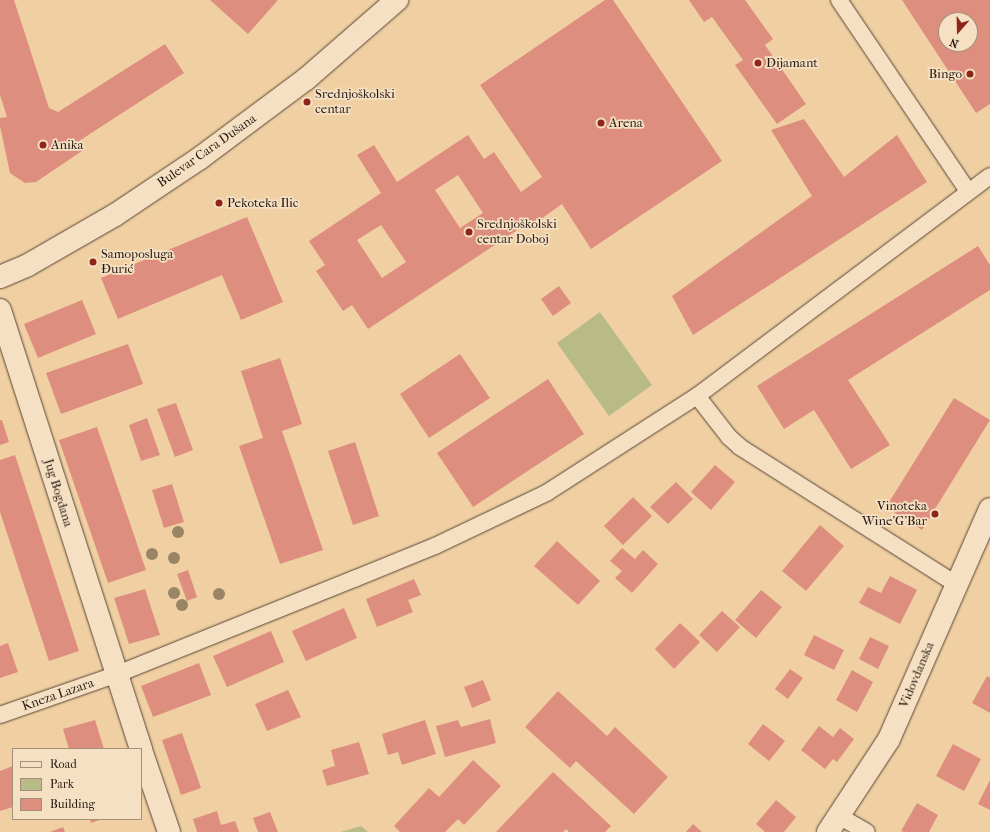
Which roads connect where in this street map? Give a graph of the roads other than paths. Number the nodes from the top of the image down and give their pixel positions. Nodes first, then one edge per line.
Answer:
1 (397, 0) edge
2 (839, 0) edge
3 (990, 176) edge
4 (968, 191) junction
5 (0, 277) edge
6 (0, 310) edge
7 (697, 396) junction
8 (990, 509) edge
9 (956, 584) junction
10 (115, 675) junction
11 (0, 715) edge
12 (141, 748) edge
13 (142, 752) edge
14 (833, 824) edge
15 (169, 832) edge
16 (867, 832) edge

1 - 5 street, Bulevar Cara Dušana
2 - 4 street
3 - 4 street, Kneza Lazara
4 - 7 street, Kneza Lazara
6 - 10 street, Jug Bogdana
7 - 9 street
7 - 10 street, Kneza Lazara
8 - 9 street, Vidovdanska
9 - 14 street, Vidovdanska
10 - 11 street, Kneza Lazara
10 - 12 street, Jug Bogdana
13 - 15 street, Jug Bogdana
14 - 16 street

